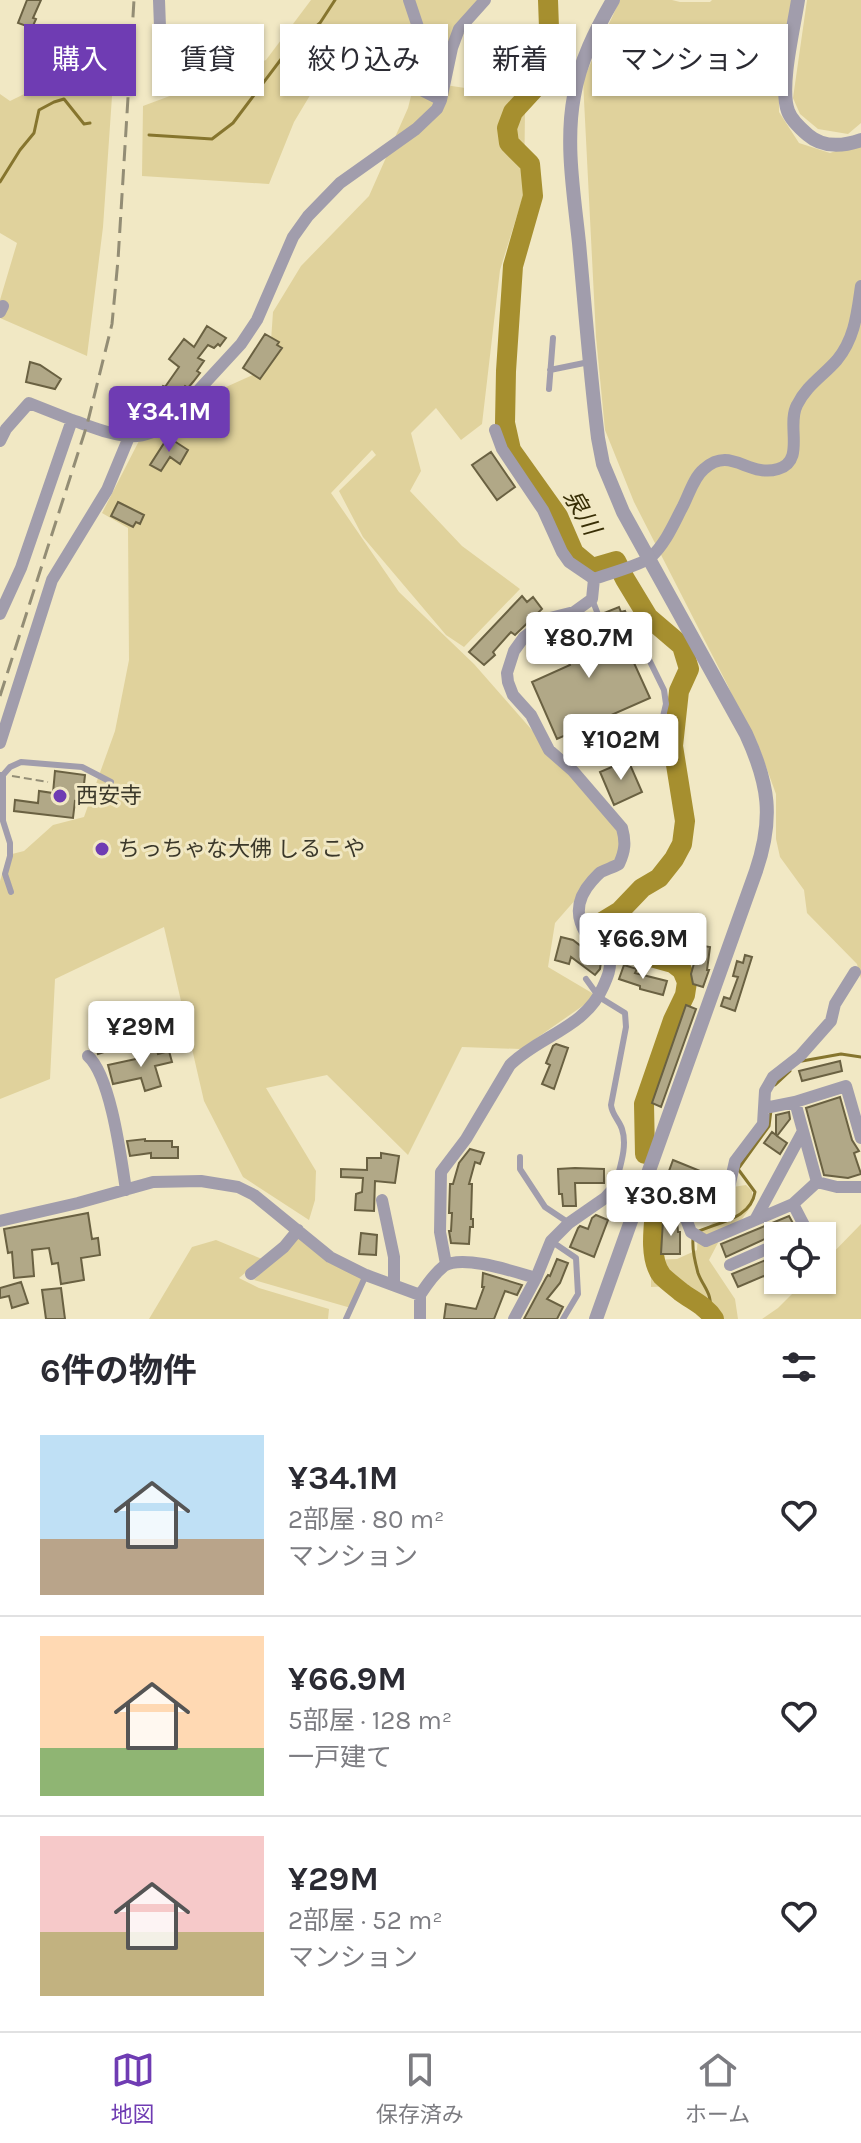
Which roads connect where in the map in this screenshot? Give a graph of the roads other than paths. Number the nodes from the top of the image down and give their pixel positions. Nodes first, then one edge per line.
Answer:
1 (159, 0) edge
2 (409, 0) edge
3 (485, 0) edge
4 (613, 0) edge
5 (798, 0) edge
6 (160, 24) edge
7 (441, 100) junction
8 (861, 140) edge
9 (861, 286) edge
10 (553, 338) dead end
11 (590, 362) junction
12 (550, 370) junction
13 (549, 389) dead end
14 (72, 420) junction
15 (495, 430) dead end
16 (129, 437) junction
17 (0, 441) edge
18 (649, 559) junction
19 (594, 579) junction
20 (592, 599) junction
21 (0, 614) edge
22 (0, 743) edge
23 (661, 760) dead end
24 (2, 775) edge
25 (111, 782) dead end
26 (11, 892) dead end
27 (855, 972) dead end
28 (586, 979) dead end
29 (599, 997) junction
30 (88, 1056) dead end
31 (795, 1102) junction
32 (768, 1107) junction
33 (803, 1131) junction
34 (861, 1138) edge
35 (520, 1157) dead end
36 (817, 1182) junction
37 (615, 1187) junction
38 (861, 1187) edge
39 (126, 1190) junction
40 (644, 1197) junction
41 (382, 1200) dead end
42 (793, 1204) junction
43 (683, 1211) junction
44 (755, 1220) junction
45 (0, 1221) edge
46 (802, 1222) edge
47 (569, 1223) junction
48 (298, 1230) junction
49 (551, 1241) junction
50 (764, 1250) edge
51 (446, 1264) junction
52 (730, 1265) dead end
53 (251, 1274) dead end
54 (366, 1275) junction
55 (536, 1278) junction
56 (394, 1285) junction
57 (420, 1295) junction
58 (346, 1319) edge
59 (420, 1319) edge
60 (514, 1319) edge
61 (563, 1319) edge
62 (596, 1319) edge

1 - 6 street
2 - 7 street
3 - 7 street
4 - 11 street
5 - 8 street
7 - 16 street
9 - 18 street
10 - 12 lane
11 - 12 lane
11 - 18 street
12 - 13 lane
14 - 16 street
14 - 17 street
14 - 21 street
15 - 19 street
16 - 22 street
18 - 19 street
18 - 40 street
19 - 20 street
20 - 23 lane
20 - 29 street
24 - 25 lane
24 - 26 lane
27 - 32 street
28 - 29 lane
29 - 37 lane
29 - 51 street
30 - 39 street
31 - 32 street
31 - 33 street
31 - 34 street
32 - 43 street
33 - 36 street
33 - 44 street
35 - 47 lane
36 - 38 street
36 - 42 street
37 - 40 street
37 - 47 street
39 - 45 street
39 - 48 street
40 - 43 street
40 - 62 street
41 - 56 street
42 - 44 street
42 - 46 street
43 - 44 street
47 - 49 street
48 - 53 street
48 - 54 street
49 - 55 street
49 - 61 lane
50 - 52 street
51 - 55 street
51 - 57 street
54 - 56 street
54 - 58 lane
55 - 60 street
56 - 57 street
57 - 59 street

